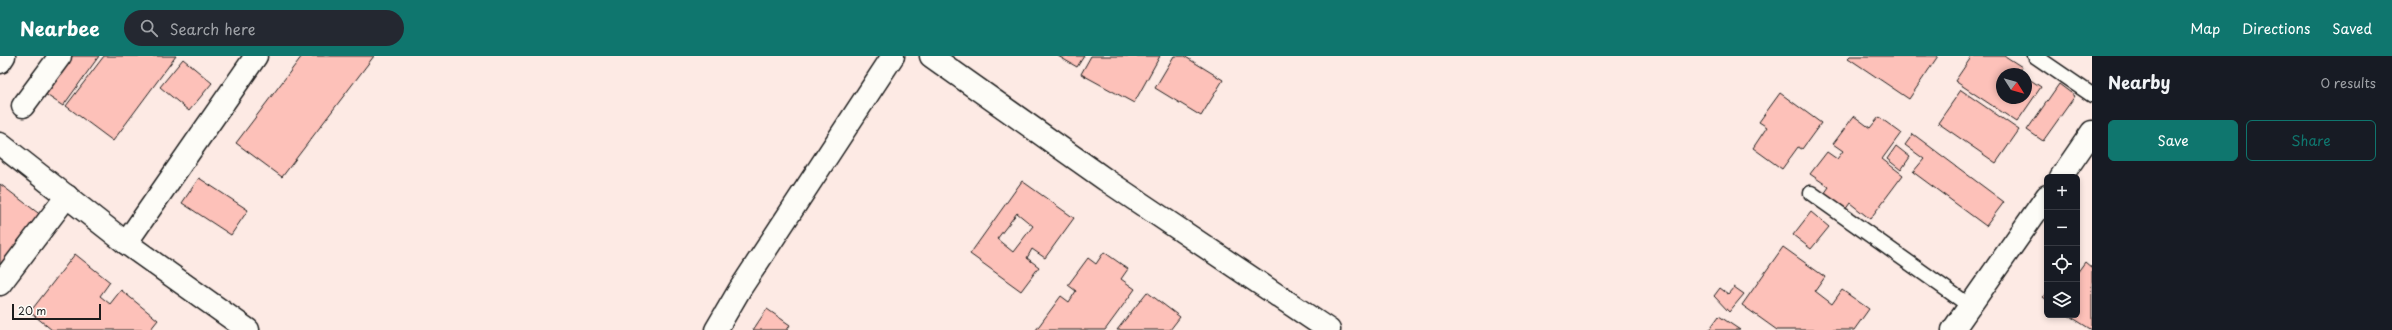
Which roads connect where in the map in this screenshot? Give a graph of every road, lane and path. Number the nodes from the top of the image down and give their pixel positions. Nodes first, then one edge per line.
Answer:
1 (4, 56) edge
2 (60, 56) edge
3 (256, 56) edge
4 (893, 56) edge
5 (931, 56) edge
6 (2035, 56) edge
7 (0, 62) edge
8 (2092, 95) edge
9 (23, 106) dead end
10 (2092, 132) edge
11 (0, 144) edge
12 (2063, 174) edge
13 (1811, 194) dead end
14 (66, 196) junction
15 (2044, 200) edge
16 (126, 243) junction
17 (0, 284) edge
18 (1970, 306) junction
19 (248, 330) edge
20 (716, 330) edge
21 (1328, 330) edge
22 (1953, 330) edge

1 - 7 street
2 - 9 street
3 - 16 street
4 - 20 street
5 - 21 street
6 - 8 lane
10 - 12 street
11 - 14 street
13 - 18 lane
14 - 16 street
14 - 17 street
15 - 18 street
16 - 19 street
18 - 22 street

